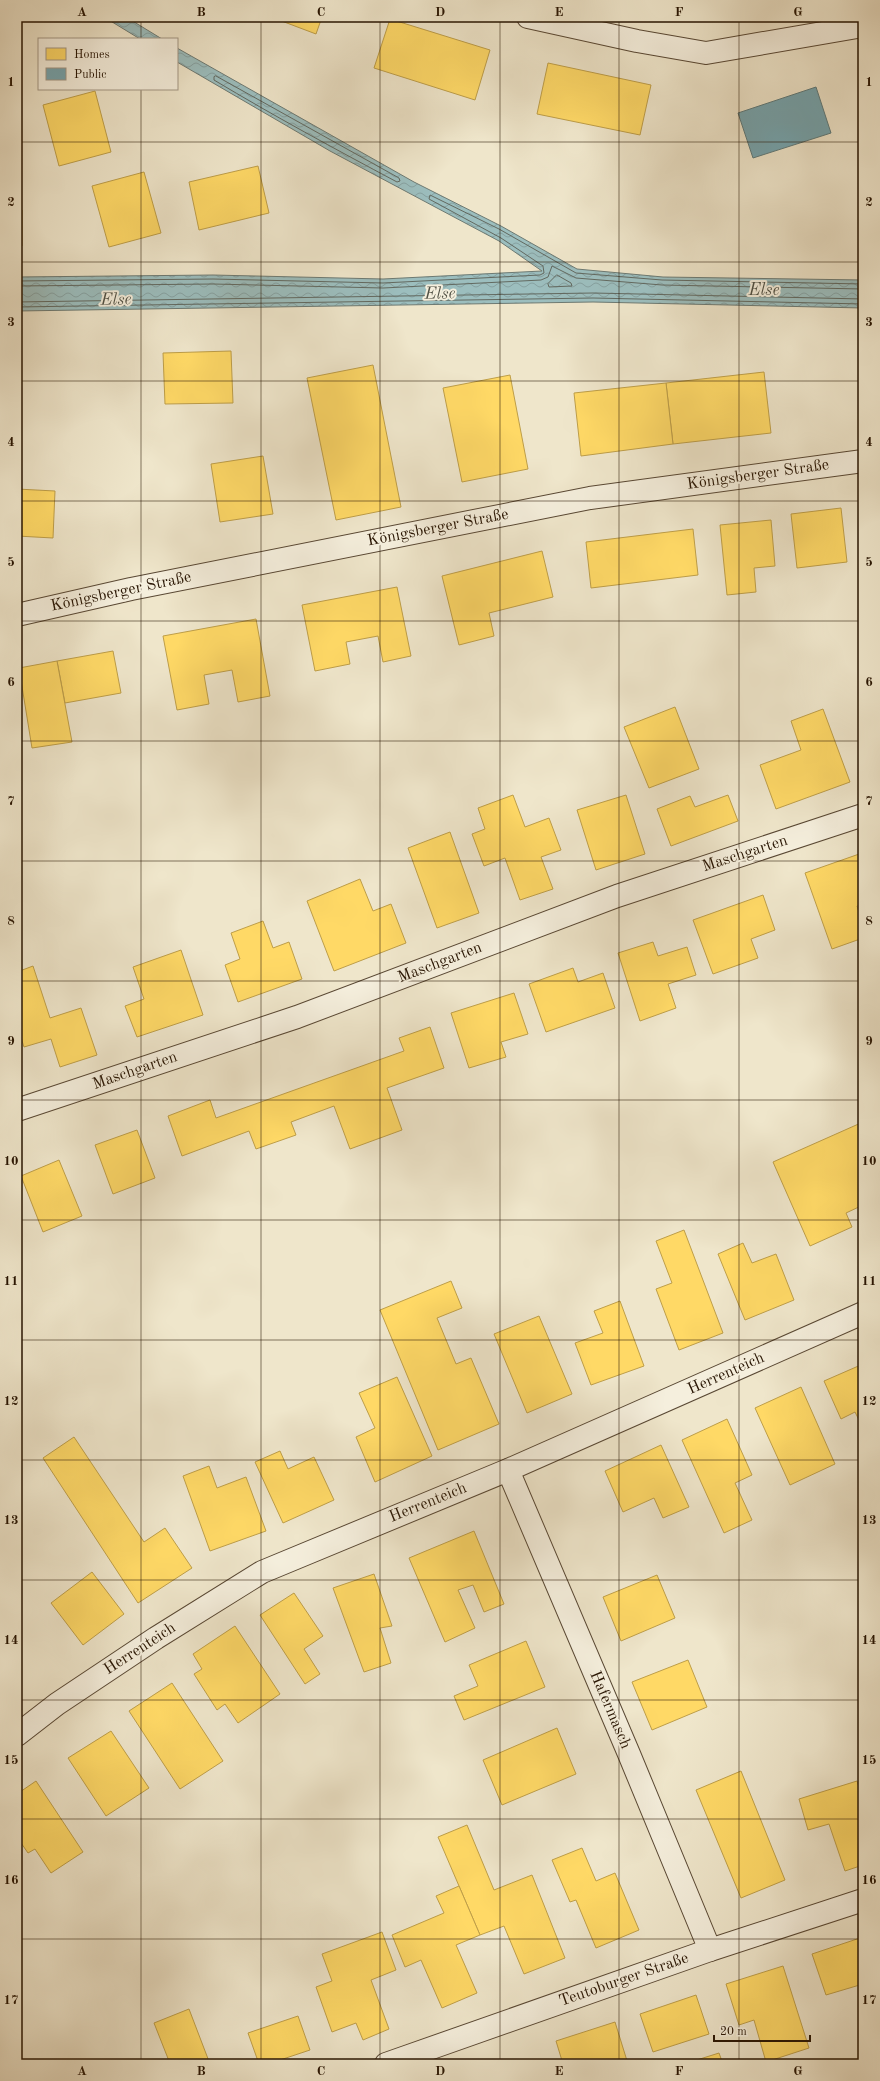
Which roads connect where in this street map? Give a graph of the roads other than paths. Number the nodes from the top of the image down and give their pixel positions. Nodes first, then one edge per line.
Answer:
1 (528, 17) edge
2 (863, 26) edge
3 (863, 461) edge
4 (17, 615) edge
5 (863, 815) edge
6 (17, 1110) edge
7 (863, 1313) edge
8 (508, 1470) junction
9 (17, 1735) edge
10 (863, 1900) edge
11 (710, 1950) junction
12 (386, 2064) edge

1 - 2 street
3 - 4 street, Königsberger Straße
5 - 6 street, Maschgarten
7 - 8 street, Herrenteich
8 - 9 street, Herrenteich
8 - 11 street, Hafermasch
10 - 11 street, Teutoburger Straße
11 - 12 street, Teutoburger Straße

